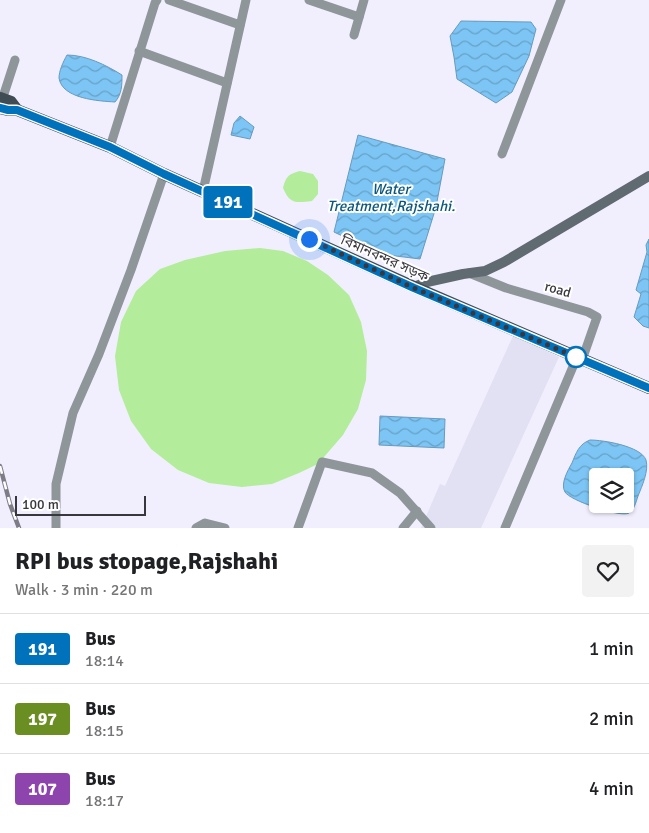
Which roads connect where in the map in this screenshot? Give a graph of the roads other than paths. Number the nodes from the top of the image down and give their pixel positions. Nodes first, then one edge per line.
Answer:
1 (158, 0) edge
2 (169, 0) edge
3 (246, 0) edge
4 (309, 0) edge
5 (364, 0) edge
6 (561, 0) edge
7 (359, 17) junction
8 (240, 25) junction
9 (354, 35) dead end
10 (139, 51) junction
11 (15, 60) dead end
12 (228, 83) junction
13 (1, 103) edge
14 (110, 147) junction
15 (502, 154) dead end
16 (164, 174) junction
17 (649, 176) edge
18 (204, 191) junction
19 (469, 273) junction
20 (414, 288) junction
21 (579, 358) junction
22 (649, 388) edge
23 (417, 511) junction
24 (56, 528) edge
25 (196, 528) edge
26 (225, 528) edge
27 (298, 528) edge
28 (403, 528) edge
29 (431, 528) edge
30 (505, 528) edge

1 - 10 street
2 - 8 street
3 - 8 street
4 - 7 street
5 - 7 street
6 - 15 street
7 - 9 street
8 - 12 street
10 - 12 street
10 - 14 street
11 - 13 street
12 - 18 street
13 - 14 main road, বিমানবন্দর সড়ক
14 - 16 main road, বিমানবন্দর সড়ক
16 - 18 main road, বিমানবন্দর সড়ক
16 - 24 street
17 - 19 main road
18 - 20 main road, বিমানবন্দর সড়ক
19 - 20 main road
19 - 21 street, road
20 - 21 main road, বিমানবন্দর সড়ক
21 - 22 main road, বিমানবন্দর সড়ক
21 - 30 street
23 - 27 street
23 - 28 street
23 - 29 street
25 - 26 street

